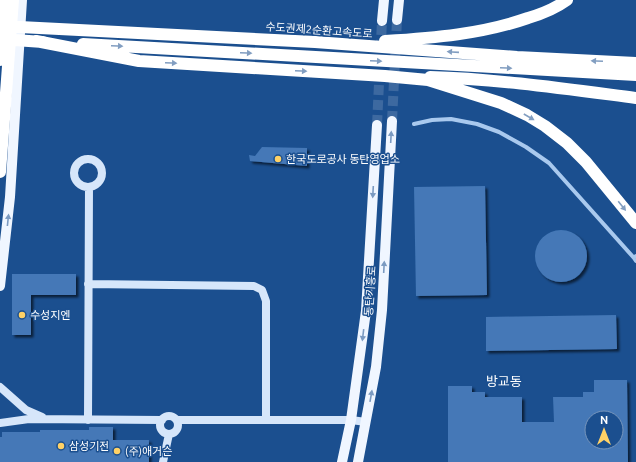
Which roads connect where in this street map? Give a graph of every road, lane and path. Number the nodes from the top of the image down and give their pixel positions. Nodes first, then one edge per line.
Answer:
1 (4, 0) edge
2 (13, 0) edge
3 (22, 0) edge
4 (384, 0) edge
5 (399, 0) edge
6 (566, 2) edge
7 (397, 20) tunnel mouth
8 (382, 21) tunnel mouth
9 (0, 26) edge
10 (0, 39) edge
11 (36, 41) junction
12 (315, 42) junction
13 (0, 60) edge
14 (636, 63) edge
15 (636, 75) edge
16 (385, 76) junction
17 (636, 98) edge
18 (392, 121) tunnel mouth
19 (414, 124) dead end
20 (377, 125) tunnel mouth
21 (0, 172) edge
22 (89, 187) dead end
23 (636, 223) edge
24 (635, 258) edge
25 (88, 284) junction
26 (0, 286) edge
27 (0, 386) edge
28 (50, 419) junction
29 (88, 420) junction
30 (162, 420) junction
31 (177, 420) junction
32 (266, 420) junction
33 (351, 420) junction
34 (366, 422) junction
35 (0, 423) edge
36 (169, 434) junction
37 (163, 462) edge
38 (342, 462) edge
39 (358, 462) edge

1 - 13 highway
2 - 21 highway
26 -> 3 main road
4 - 8 main road
5 - 7 main road
6 - 12 highway
9 - 12 highway, 수도권제2순환고속도로
10 - 11 highway
11 -> 15 highway
11 -> 16 highway
14 -> 12 highway, 수도권제2순환고속도로
16 - 17 highway
16 -> 23 highway
34 -> 18 main road, 동탄기흥로
19 - 24 street
20 -> 33 main road, 동탄기흥로
22 - 25 street
25 - 29 street
25 - 32 street
27 - 28 street
28 - 29 street
28 - 35 street
29 - 30 street
30 - 31 street
30 - 36 street
31 - 32 street
31 - 36 street
32 - 33 street
33 - 34 street
33 - 38 main road, 동탄기흥로
34 - 39 main road, 동탄기흥로
36 - 37 street

